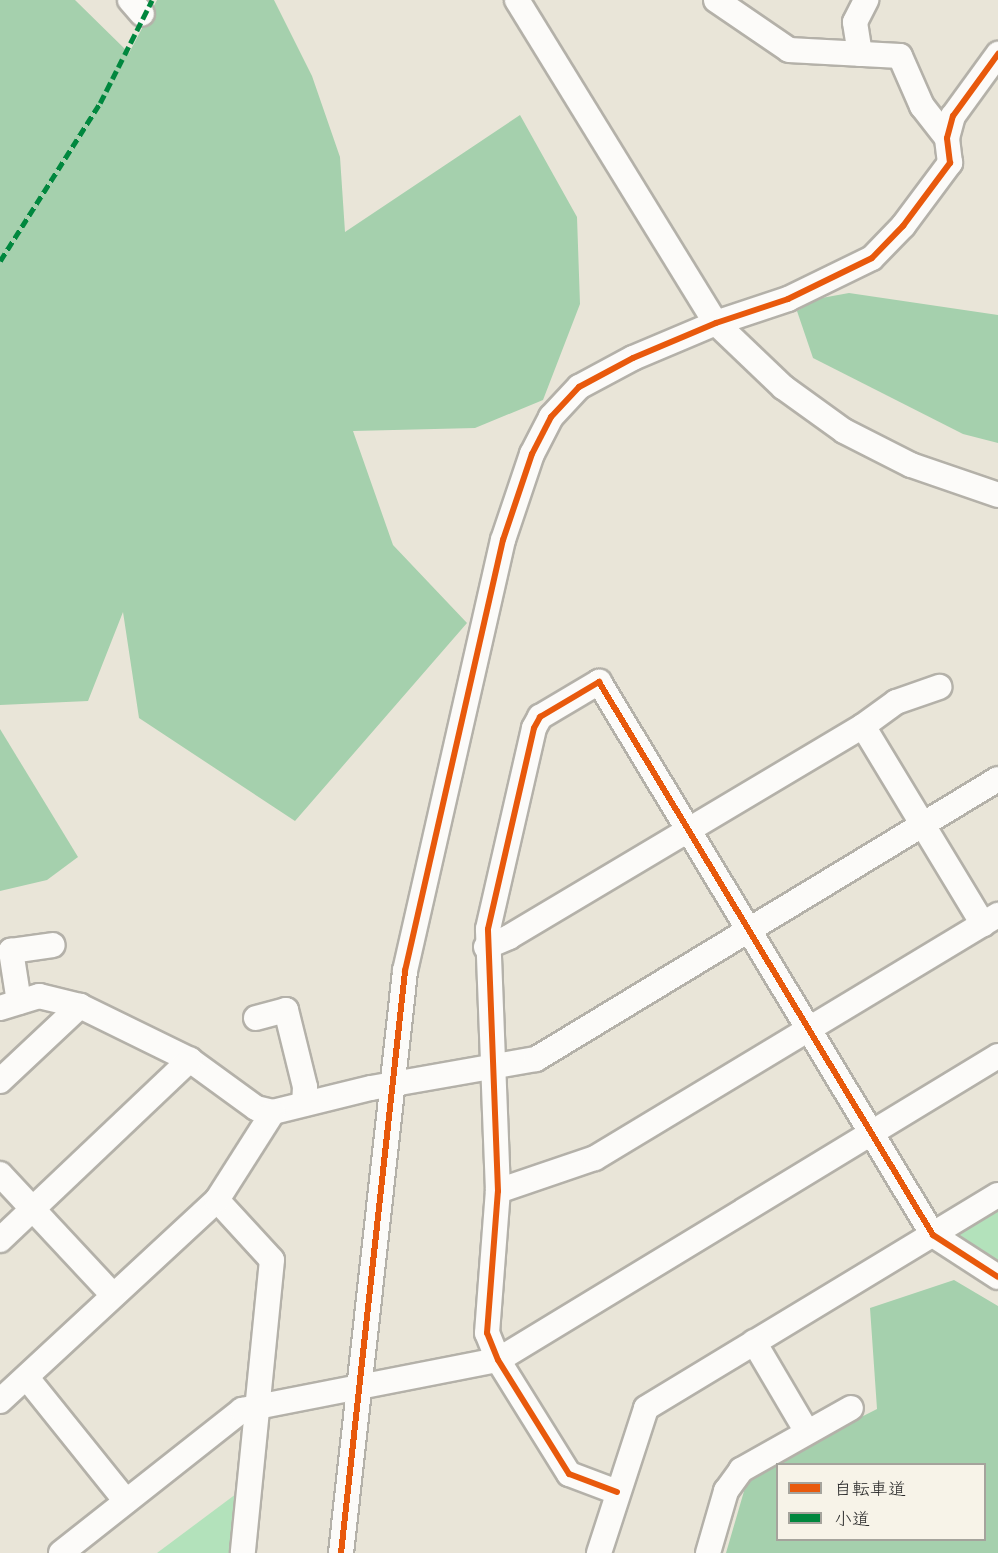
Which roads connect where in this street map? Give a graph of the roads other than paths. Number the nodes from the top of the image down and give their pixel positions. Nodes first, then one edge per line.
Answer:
1 (517, 0) edge
2 (716, 0) edge
3 (866, 0) edge
4 (860, 54) junction
5 (998, 54) edge
6 (947, 138) junction
7 (716, 323) junction
8 (998, 495) edge
9 (939, 687) dead end
10 (863, 726) junction
11 (998, 779) edge
12 (921, 826) junction
13 (689, 829) junction
14 (991, 919) edge
15 (749, 930) junction
16 (53, 945) dead end
17 (486, 947) junction
18 (10, 1005) edge
19 (80, 1006) junction
20 (256, 1018) dead end
21 (810, 1028) junction
22 (998, 1056) edge
23 (190, 1060) junction
24 (492, 1067) junction
25 (0, 1082) edge
26 (390, 1086) junction
27 (304, 1104) junction
28 (273, 1112) junction
29 (871, 1132) junction
30 (0, 1174) edge
31 (498, 1191) junction
32 (998, 1196) edge
33 (216, 1200) junction
34 (32, 1209) junction
35 (933, 1235) junction
36 (0, 1240) edge
37 (998, 1277) edge
38 (113, 1295) junction
39 (754, 1342) junction
40 (498, 1360) junction
41 (27, 1378) junction
42 (358, 1387) junction
43 (0, 1401) edge
44 (258, 1406) junction
45 (851, 1408) dead end
46 (807, 1432) junction
47 (617, 1492) junction
48 (126, 1501) junction
49 (61, 1553) edge
50 (243, 1553) edge
51 (341, 1553) edge
52 (600, 1553) edge
53 (708, 1553) edge

1 - 7 street
2 - 4 street
3 - 4 street
4 - 6 street
5 - 6 street
6 - 7 street
7 - 8 street
7 - 26 street
9 - 10 street
10 - 12 street
10 - 13 street
11 - 12 street
12 - 14 street
12 - 15 street
13 - 15 street
13 - 17 street
13 - 17 street
14 - 21 street
15 - 21 street
15 - 24 street
16 - 18 street
17 - 24 street
18 - 19 street
19 - 23 street
19 - 25 street
20 - 27 street
21 - 29 street
21 - 31 street
22 - 29 street
23 - 28 street
23 - 34 street
24 - 26 street
24 - 31 street
26 - 27 street
26 - 42 street
27 - 28 street
28 - 33 street
29 - 35 street
29 - 40 street
30 - 34 street
31 - 40 street
32 - 35 street
33 - 38 street
33 - 44 street
34 - 36 street
34 - 38 street
35 - 37 street
35 - 39 street
38 - 41 street
39 - 46 street
39 - 47 street
40 - 42 street
40 - 47 street
41 - 43 street
41 - 48 street
42 - 44 street
42 - 51 street
44 - 48 street
44 - 50 street
45 - 46 street
46 - 53 street
47 - 52 street
48 - 49 street

